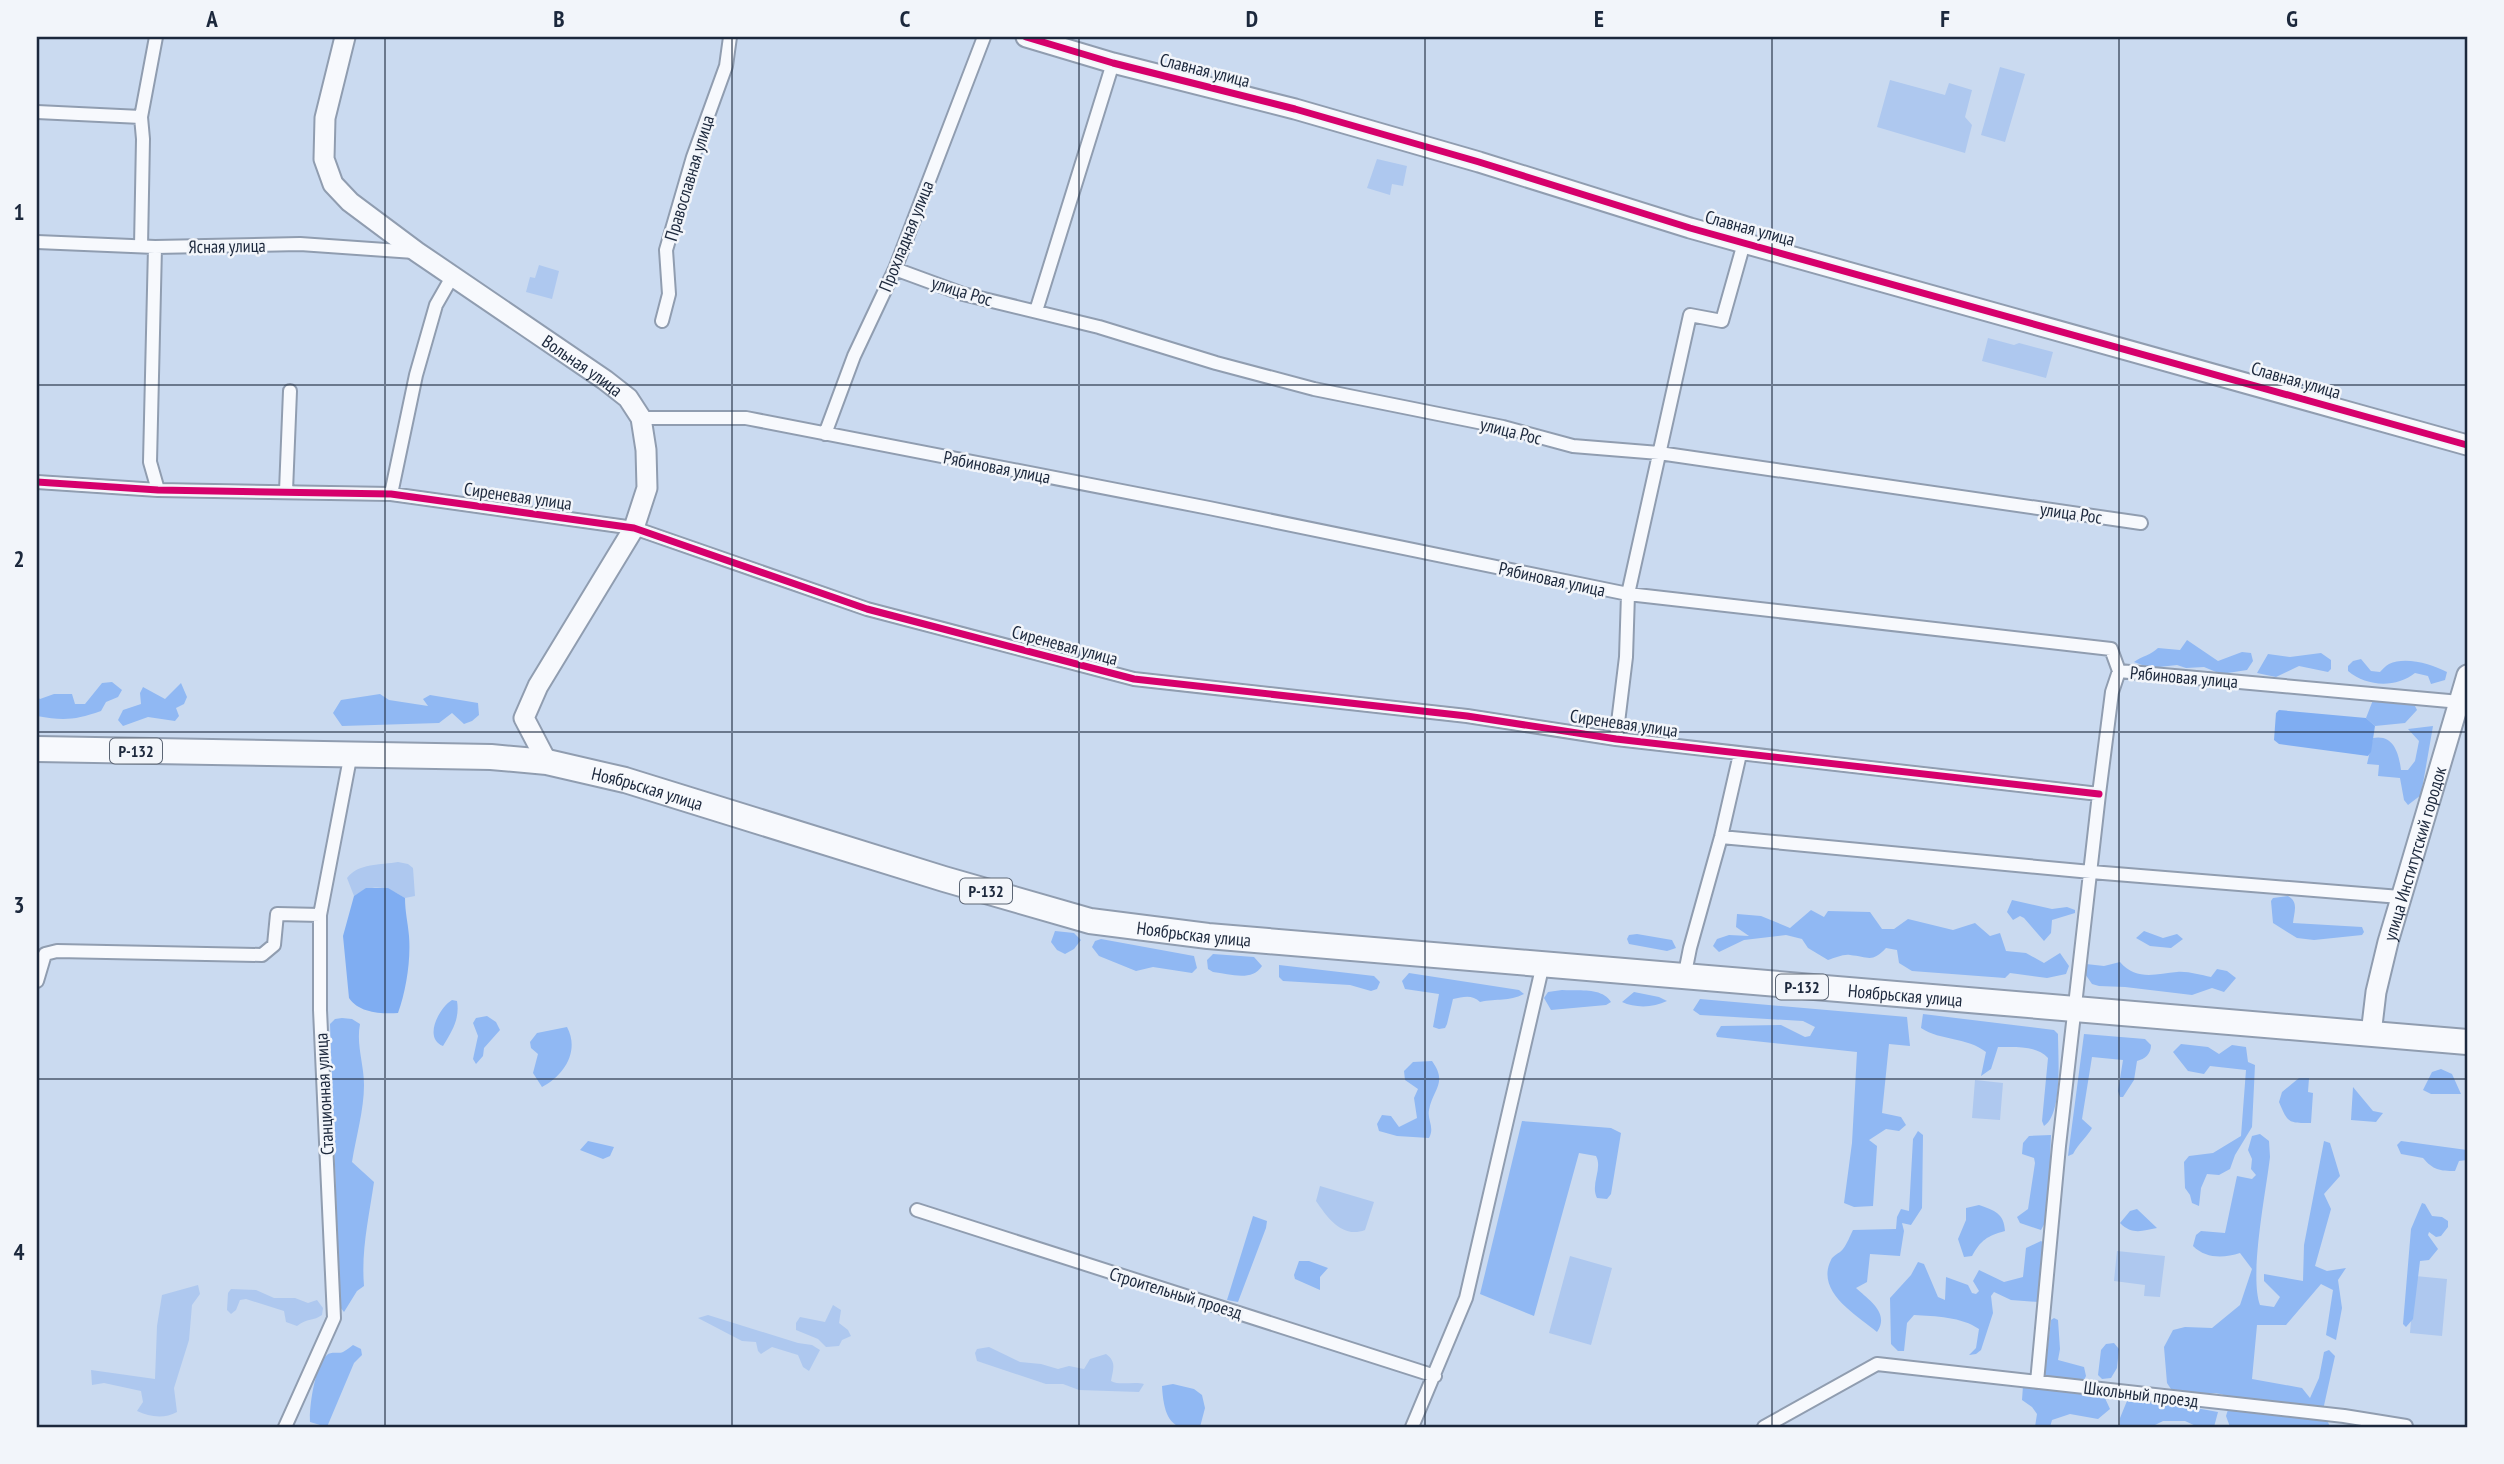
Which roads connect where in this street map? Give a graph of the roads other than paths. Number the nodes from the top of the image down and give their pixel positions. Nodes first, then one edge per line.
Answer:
1 (156, 37) edge
2 (345, 37) edge
3 (730, 37) edge
4 (984, 37) edge
5 (1026, 37) edge
6 (1113, 63) junction
7 (37, 112) edge
8 (141, 117) junction
9 (37, 242) edge
10 (1744, 243) junction
11 (141, 246) junction
12 (155, 247) junction
13 (417, 252) junction
14 (895, 269) junction
15 (452, 277) junction
16 (1036, 311) junction
17 (662, 321) dead end
18 (290, 391) dead end
19 (641, 418) junction
20 (825, 434) junction
21 (2467, 445) edge
22 (1659, 453) junction
23 (37, 482) edge
24 (158, 490) junction
25 (286, 491) junction
26 (391, 494) junction
27 (2141, 523) dead end
28 (634, 528) junction
29 (1628, 594) junction
30 (2119, 671) junction
31 (2467, 675) edge
32 (2459, 702) junction
33 (1616, 740) junction
34 (37, 750) edge
35 (351, 753) junction
36 (1740, 754) junction
37 (547, 762) junction
38 (2099, 794) junction
39 (1721, 837) junction
40 (2091, 873) junction
41 (2400, 897) junction
42 (320, 915) junction
43 (1543, 964) junction
44 (1684, 978) junction
45 (37, 981) edge
46 (2075, 1009) junction
47 (2371, 1034) junction
48 (2467, 1042) edge
49 (917, 1210) dead end
50 (1435, 1376) junction
51 (2037, 1382) junction
52 (2406, 1426) edge
53 (285, 1427) edge
54 (1412, 1427) edge
55 (1763, 1427) edge

1 - 8 street
2 - 13 street, Вольная улица
3 - 17 street, Православная улица
4 - 14 street, Прохладная улица
5 - 6 street, Славная улица
6 - 10 street, Славная улица
6 - 16 street
7 - 8 street
8 - 11 street
9 - 11 street, Ясная улица
10 - 21 street, Славная улица
10 - 22 street
11 - 12 street, Ясная улица
12 - 13 street, Ясная улица
12 - 24 street
13 - 15 street, Вольная улица
14 - 16 street, улица Рос
14 - 20 street, Прохладная улица
15 - 19 street, Вольная улица
15 - 26 street
16 - 22 street, улица Рос
18 - 25 street
19 - 20 street, Рябиновая улица
19 - 28 street
20 - 29 street, Рябиновая улица
22 - 27 street, улица Рос
22 - 29 street
23 - 24 street, Сиреневая улица
24 - 25 street, Сиреневая улица
25 - 26 street, Сиреневая улица
26 - 28 street, Сиреневая улица
28 - 33 street, Сиреневая улица
28 - 37 street
29 - 30 street, Рябиновая улица
29 - 33 street
30 - 32 street, Рябиновая улица
30 - 38 street
31 - 32 street, улица Институтский городок
32 - 41 street, улица Институтский городок
33 - 36 street, Сиреневая улица
34 - 35 highway, Ноябрьская улица / Р-132
35 - 37 highway, Ноябрьская улица / Р-132
35 - 42 street, Станционная улица
36 - 38 street, Сиреневая улица
36 - 39 street
37 - 43 highway, Ноябрьская улица / Р-132
38 - 40 street
39 - 40 street
39 - 44 street
40 - 41 street
40 - 46 street
41 - 47 street, улица Институтский городок
42 - 45 street
42 - 53 street, Станционная улица
43 - 44 highway, Ноябрьская улица / Р-132
43 - 50 street
44 - 46 highway, Ноябрьская улица / Р-132
46 - 47 highway, Ноябрьская улица / Р-132
46 - 51 street
47 - 48 highway, Р-132
49 - 50 street, Строительный проезд
50 - 54 street
51 - 52 street, Школьный проезд
51 - 55 street, Школьный проезд

